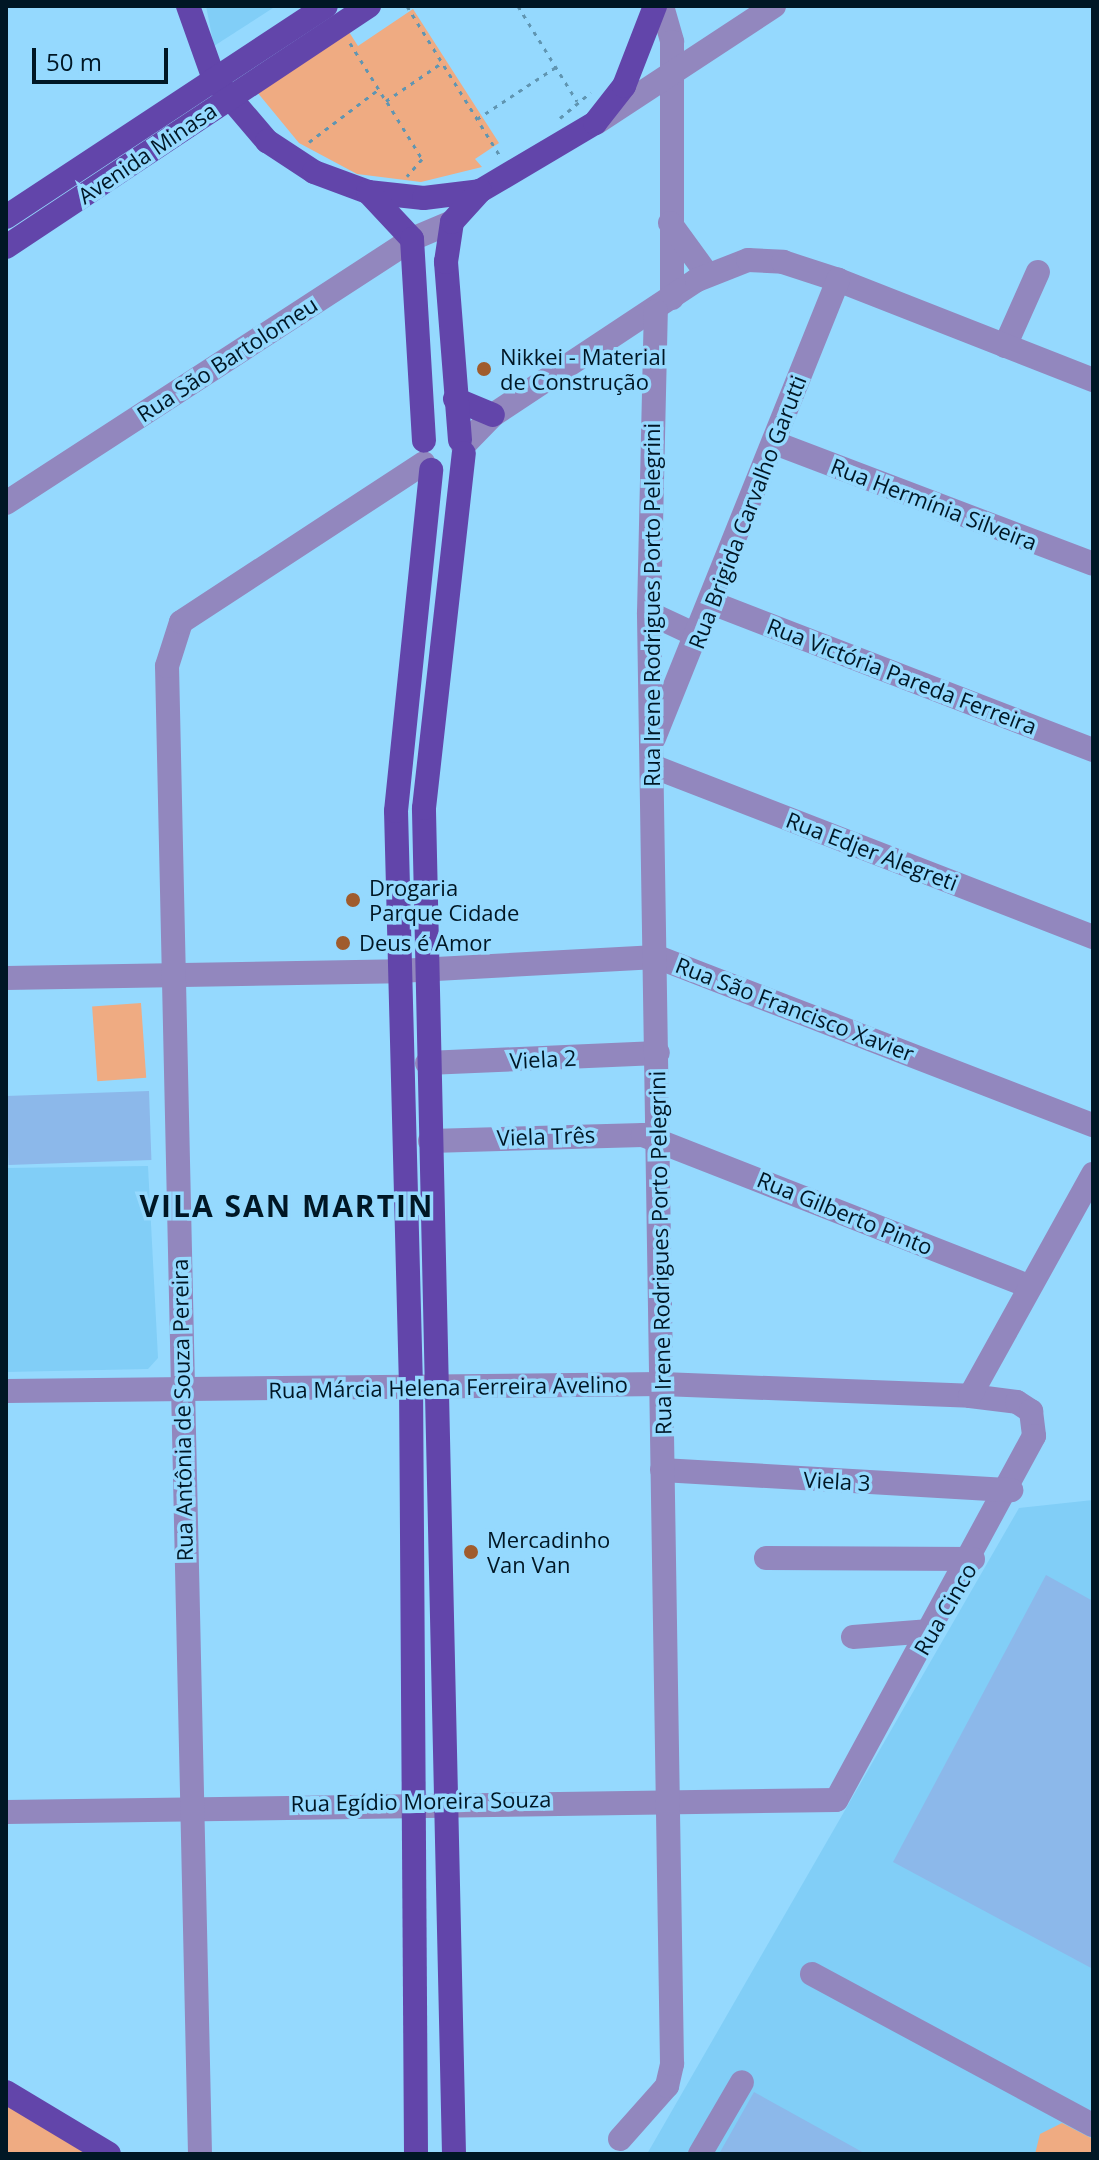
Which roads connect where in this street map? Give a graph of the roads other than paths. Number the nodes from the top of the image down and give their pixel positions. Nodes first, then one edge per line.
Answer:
1 (188, 6) edge
2 (326, 6) edge
3 (369, 6) edge
4 (655, 6) edge
5 (662, 6) edge
6 (774, 6) edge
7 (671, 74) junction
8 (221, 89) junction
9 (595, 123) junction
10 (480, 191) junction
11 (368, 192) junction
12 (6, 217) edge
13 (452, 222) junction
14 (670, 223) junction
15 (412, 239) junction
16 (6, 247) edge
17 (1038, 272) dead end
18 (707, 274) junction
19 (838, 280) junction
20 (664, 304) junction
21 (628, 329) junction
22 (1005, 346) junction
23 (651, 348) junction
24 (1093, 380) edge
25 (455, 399) junction
26 (493, 415) junction
27 (775, 443) junction
28 (462, 446) junction
29 (426, 458) junction
30 (6, 503) edge
31 (1093, 564) edge
32 (712, 603) junction
33 (649, 613) junction
34 (698, 636) junction
35 (1093, 750) edge
36 (652, 754) junction
37 (1093, 937) edge
38 (657, 957) junction
39 (425, 969) junction
40 (176, 971) junction
41 (399, 971) junction
42 (6, 978) edge
43 (658, 1053) junction
44 (427, 1063) junction
45 (1093, 1125) edge
46 (430, 1141) junction
47 (661, 1141) junction
48 (1093, 1174) edge
49 (1028, 1286) junction
50 (662, 1384) junction
51 (440, 1385) junction
52 (411, 1387) junction
53 (6, 1391) edge
54 (181, 1391) junction
55 (970, 1396) junction
56 (1031, 1411) joint
57 (662, 1470) junction
58 (1011, 1490) junction
59 (766, 1558) dead end
60 (973, 1559) junction
61 (930, 1631) junction
62 (853, 1637) dead end
63 (669, 1797) junction
64 (836, 1800) joint
65 (415, 1801) junction
66 (447, 1802) junction
67 (190, 1804) junction
68 (6, 1812) edge
69 (812, 1974) dead end
70 (742, 2082) dead end
71 (6, 2092) edge
72 (1093, 2125) edge
73 (620, 2139) dead end
74 (109, 2154) edge
75 (200, 2154) edge
76 (416, 2154) edge
77 (454, 2154) edge
78 (700, 2154) edge

1 - 8 main road
2 - 8 main road, Avenida Minasa
3 - 8 main road, Avenida Minasa
4 - 9 main road
5 - 7 street, Rua Irene Rodrigues Porto Pelegrini
6 - 7 street
7 - 9 street
7 - 14 street, Rua Irene Rodrigues Porto Pelegrini
8 - 11 main road
8 - 12 main road, Avenida Minasa
8 - 16 main road, Avenida Minasa
9 - 10 main road
10 - 11 main road
10 - 13 main road
11 - 15 main road
13 - 15 street, Rua São Bartolomeu
13 - 25 main road
14 - 18 street
14 - 20 street, Rua Irene Rodrigues Porto Pelegrini
15 - 29 main road
15 - 30 street, Rua São Bartolomeu
17 - 22 street
18 - 19 street
18 - 20 street
19 - 22 street
19 - 27 street, Rua Brigida Carvalho Garutti
20 - 21 street
20 - 23 street, Rua Irene Rodrigues Porto Pelegrini
21 - 23 street
21 - 26 street
22 - 24 street
23 - 33 street, Rua Irene Rodrigues Porto Pelegrini
25 - 26 main road
25 - 28 main road
26 - 28 street
27 - 31 street, Rua Hermínia Silveira
27 - 32 street, Rua Brigida Carvalho Garutti
28 - 29 main road
28 - 29 main road
28 - 39 main road
29 - 40 street, Rua Antônia de Souza Pereira
29 - 41 main road
32 - 34 street, Rua Brigida Carvalho Garutti
32 - 35 street, Rua Victória Pareda Ferreira
33 - 34 street
33 - 36 street, Rua Irene Rodrigues Porto Pelegrini
34 - 36 street, Rua Brigida Carvalho Garutti
36 - 37 street, Rua Edjer Alegreti
36 - 38 street, Rua Irene Rodrigues Porto Pelegrini
38 - 39 street, Rua São Francisco Xavier
38 - 43 street, Rua Irene Rodrigues Porto Pelegrini
38 - 45 street, Rua São Francisco Xavier
39 - 41 street, Rua São Francisco Xavier
39 - 44 main road
40 - 41 street, Rua São Francisco Xavier
40 - 42 street, Rua São Francisco Xavier
40 - 54 street, Rua Antônia de Souza Pereira
41 - 52 main road
43 - 44 street, Viela 2
43 - 47 street, Rua Irene Rodrigues Porto Pelegrini
44 - 46 main road
46 - 47 street, Viela Três
46 - 51 main road
47 - 49 street, Rua Gilberto Pinto
47 - 50 street, Rua Irene Rodrigues Porto Pelegrini
48 - 49 street
49 - 55 street
50 - 51 street, Rua Márcia Helena Ferreira Avelino
50 - 55 street, Rua Márcia Helena Ferreira Avelino
50 - 57 street, Rua Irene Rodrigues Porto Pelegrini
51 - 52 street, Rua Márcia Helena Ferreira Avelino
51 - 66 main road
52 - 54 street, Rua Márcia Helena Ferreira Avelino
52 - 65 main road
53 - 54 street, Rua Márcia Helena Ferreira Avelino
54 - 67 street, Rua Antônia de Souza Pereira
55 - 56 street, Rua Márcia Helena Ferreira Avelino
56 - 58 street, Rua Cinco
57 - 58 street, Viela 3
57 - 63 street, Rua Irene Rodrigues Porto Pelegrini
58 - 60 street, Rua Cinco
59 - 60 street
60 - 61 street, Rua Cinco
61 - 62 street
61 - 64 street, Rua Cinco
63 - 64 street, Rua Egídio Moreira Souza
63 - 66 street, Rua Egídio Moreira Souza
63 - 73 street, Rua Irene Rodrigues Porto Pelegrini
65 - 66 street, Rua Egídio Moreira Souza
65 - 67 street, Rua Egídio Moreira Souza
65 - 76 main road
66 - 77 main road
67 - 68 street, Rua Egídio Moreira Souza
67 - 75 street, Rua Antônia de Souza Pereira
69 - 72 street
70 - 78 street
71 - 74 main road

